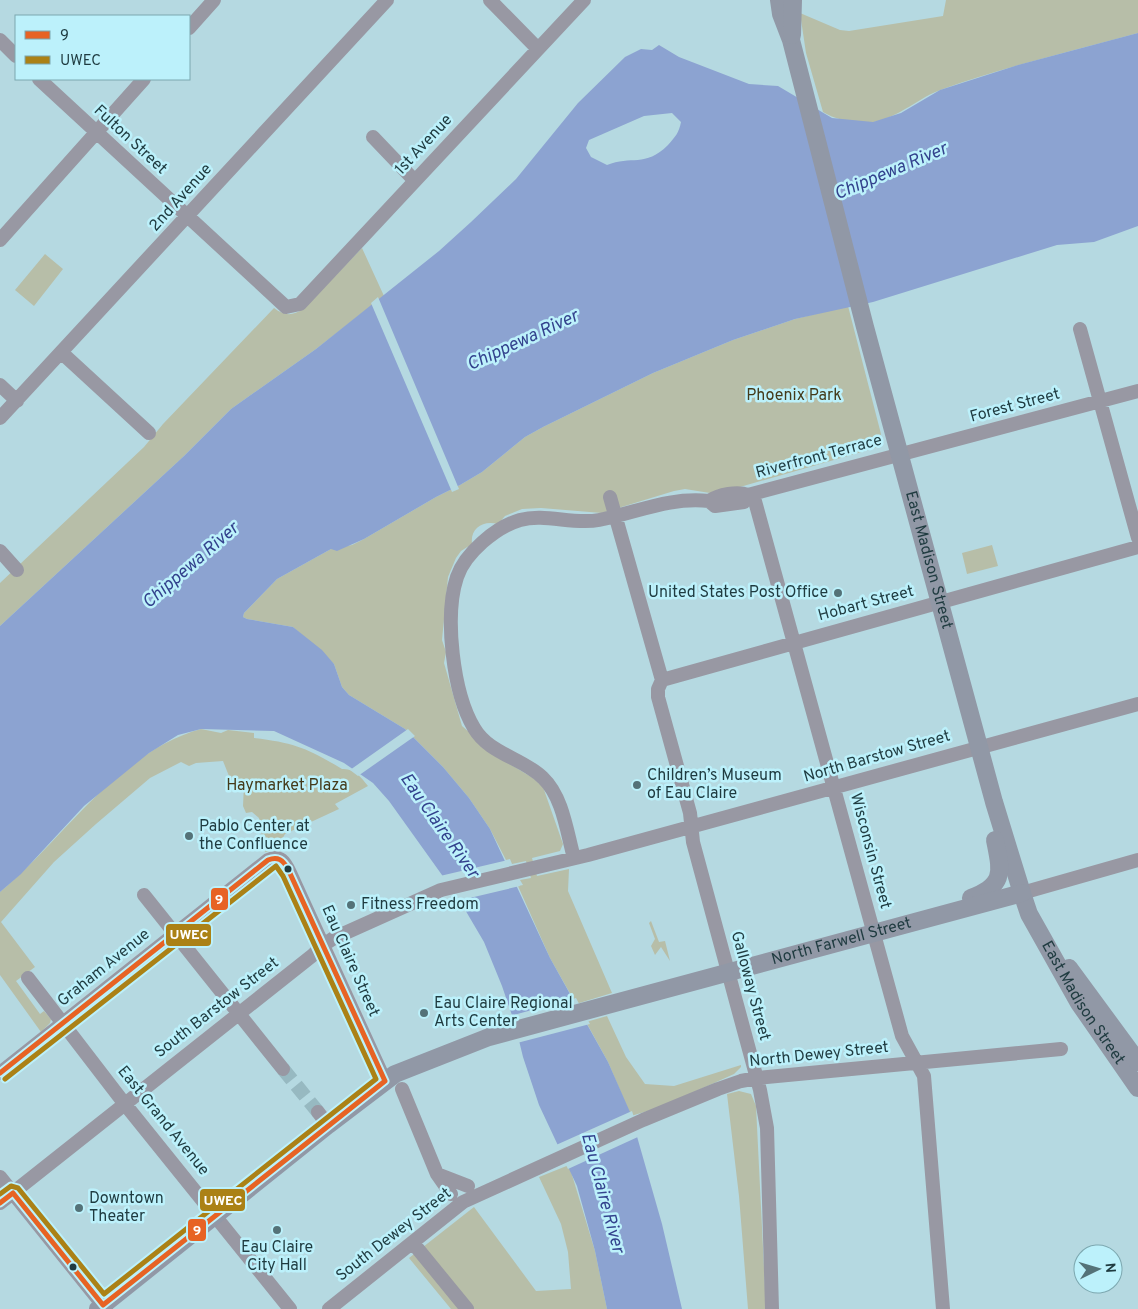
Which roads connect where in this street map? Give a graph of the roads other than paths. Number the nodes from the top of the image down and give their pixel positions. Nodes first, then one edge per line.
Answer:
1 (214, 0) edge
2 (386, 0) edge
3 (490, 0) edge
4 (584, 0) edge
5 (779, 0) edge
6 (793, 0) edge
7 (190, 27) edge
8 (0, 40) edge
9 (791, 40) junction
10 (538, 49) junction
11 (15, 55) edge
12 (40, 80) edge
13 (143, 80) edge
14 (96, 132) junction
15 (373, 137) dead end
16 (414, 180) junction
17 (187, 217) junction
18 (0, 240) edge
19 (286, 307) joint
20 (1080, 329) dead end
21 (62, 353) junction
22 (0, 385) edge
23 (1138, 391) edge
24 (16, 401) junction
25 (1100, 401) junction
26 (0, 418) edge
27 (149, 433) dead end
28 (900, 453) junction
29 (751, 494) junction
30 (610, 497) dead end
31 (615, 517) junction
32 (1138, 538) edge
33 (1138, 547) edge
34 (0, 550) edge
35 (17, 570) dead end
36 (941, 602) junction
37 (794, 642) junction
38 (662, 680) junction
39 (1138, 704) edge
40 (979, 746) junction
41 (835, 787) junction
42 (994, 802) junction
43 (692, 826) junction
44 (279, 858) joint
45 (574, 858) junction
46 (1138, 860) edge
47 (480, 882) joint
48 (1022, 893) junction
49 (144, 895) dead end
50 (957, 910) junction
51 (1031, 918) junction
52 (175, 933) junction
53 (874, 933) junction
54 (323, 945) junction
55 (728, 972) junction
56 (28, 978) dead end
57 (237, 1013) junction
58 (63, 1023) junction
59 (1061, 1049) dead end
60 (1138, 1062) edge
61 (916, 1064) junction
62 (283, 1069) tunnel mouth
63 (0, 1073) edge
64 (757, 1078) junction
65 (385, 1081) junction
66 (402, 1088) dead end
67 (1138, 1088) edge
68 (124, 1104) junction
69 (592, 1142) joint
70 (437, 1174) junction
71 (0, 1176) edge
72 (468, 1186) dead end
73 (13, 1193) junction
74 (451, 1194) dead end
75 (0, 1203) edge
76 (215, 1214) junction
77 (413, 1243) junction
78 (102, 1308) edge
79 (290, 1309) edge
80 (329, 1309) edge
81 (467, 1309) edge
82 (772, 1309) edge
83 (944, 1309) edge

1 - 7 street
2 - 17 street, 2nd Avenue
3 - 10 street
4 - 10 street, 1st Avenue
5 - 9 main road
6 - 9 main road
8 - 11 street
9 - 28 main road, East Madison Street
10 - 16 street, 1st Avenue
12 - 14 street, Fulton Street
13 - 14 street
14 - 17 street, Fulton Street
14 - 18 street
15 - 16 street
16 - 19 street, 1st Avenue
17 - 19 street, Fulton Street
17 - 21 street, 2nd Avenue
20 - 25 street
21 - 24 street, 2nd Avenue
21 - 27 street
22 - 24 street
23 - 25 street, Forest Street
24 - 26 street, 2nd Avenue
25 - 28 street, Forest Street
25 - 32 street
28 - 29 street, Riverfront Terrace
28 - 36 main road, East Madison Street
29 - 31 street, Riverfront Terrace
29 - 37 street, Wisconsin Street
30 - 31 street
31 - 38 street
31 - 45 street, Riverfront Terrace
33 - 36 street, Hobart Street
34 - 35 street
36 - 37 street, Hobart Street
36 - 40 main road, East Madison Street
37 - 38 street, Hobart Street
37 - 41 street, Wisconsin Street
38 - 43 street, Galloway Street
39 - 40 street, North Barstow Street
40 - 41 street, North Barstow Street
40 - 42 main road, East Madison Street
41 - 43 street, North Barstow Street
41 - 53 street, Wisconsin Street
42 - 48 main road, East Madison Street
42 - 50 main road
43 - 45 street, North Barstow Street
43 - 55 street, Galloway Street
44 - 52 street, Graham Avenue
44 - 54 street, Eau Claire Street
45 - 47 street, North Barstow Street
46 - 48 street, North Farwell Street
47 - 54 street, South Barstow Street
48 - 50 main road, North Farwell Street
48 - 51 main road, East Madison Street
49 - 52 street
50 - 53 main road, North Farwell Street
51 - 60 main road, East Madison Street
51 - 67 main road, East Madison Street
52 - 57 street
52 - 58 street, Graham Avenue
53 - 55 main road, North Farwell Street
53 - 61 street, Wisconsin Street
54 - 57 street, South Barstow Street
54 - 65 street, Eau Claire Street
55 - 64 street, Galloway Street
55 - 65 main road, North Farwell Street
56 - 58 street, East Grand Avenue
57 - 62 street
57 - 68 street, South Barstow Street
58 - 63 street, Graham Avenue
58 - 68 street, East Grand Avenue
59 - 61 street, North Dewey Street
61 - 64 street, North Dewey Street
61 - 83 street, Wisconsin Street
64 - 69 street, North Dewey Street
64 - 82 street, Galloway Street
65 - 76 main road, North Farwell Street
66 - 70 street
68 - 73 street, South Barstow Street
68 - 76 street, East Grand Avenue
69 - 77 street, South Dewey Street
70 - 72 street
70 - 74 street
71 - 73 street
73 - 75 street, South Barstow Street
73 - 78 street
76 - 78 main road, North Farwell Street
76 - 79 street, East Grand Avenue
77 - 80 street, South Dewey Street
77 - 81 street

